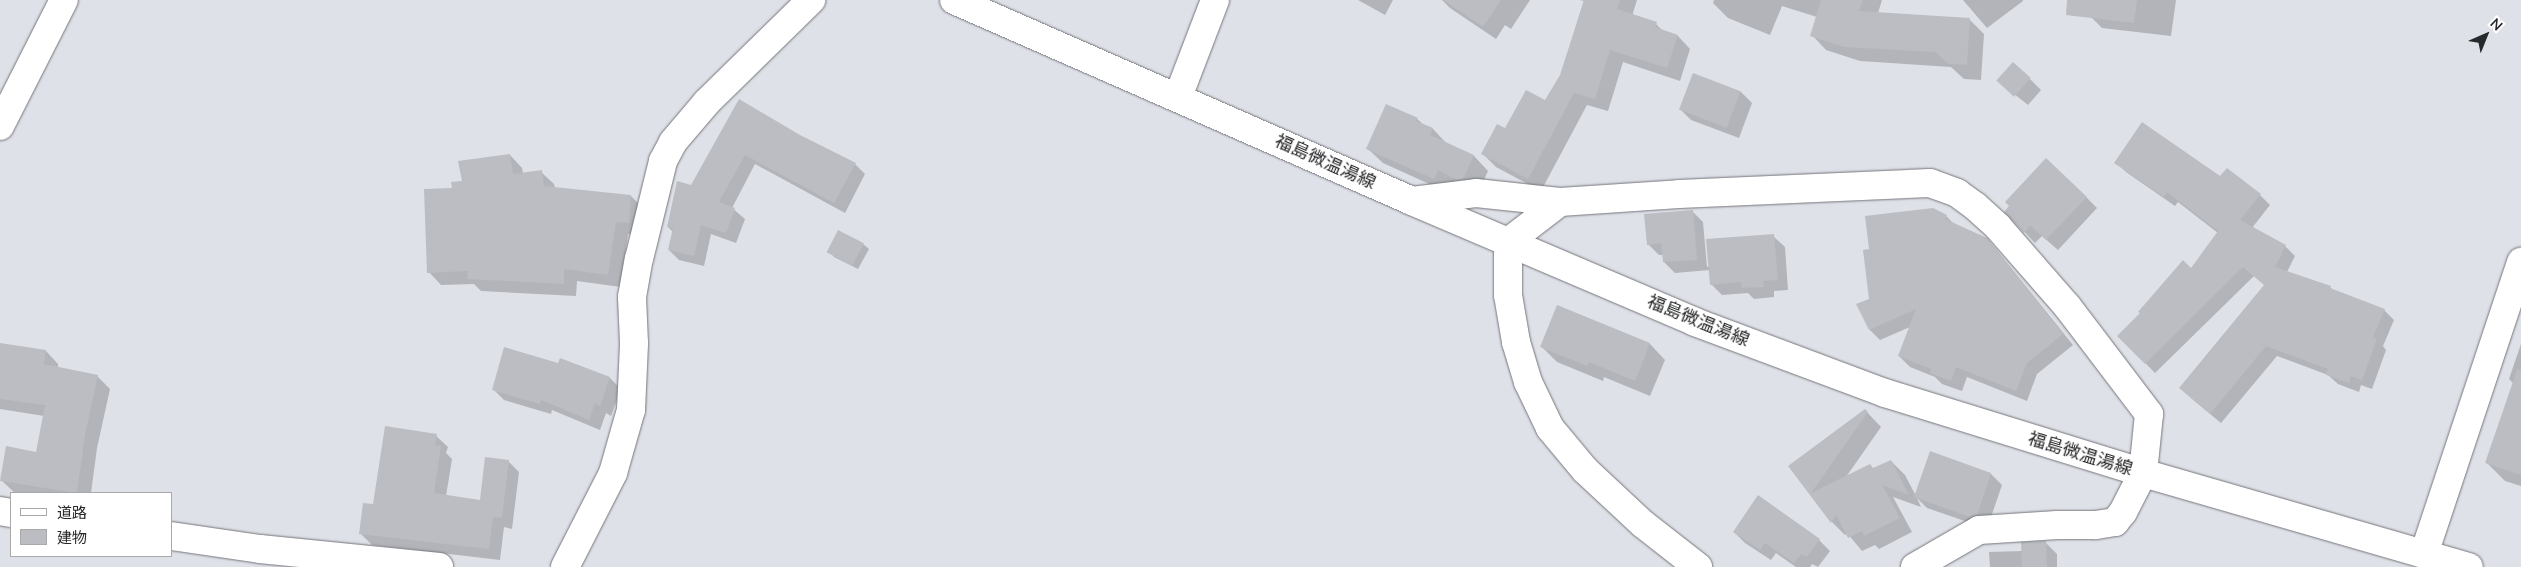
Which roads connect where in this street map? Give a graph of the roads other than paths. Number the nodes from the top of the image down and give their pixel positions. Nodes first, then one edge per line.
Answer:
1 (64, 0) edge
2 (811, 0) edge
3 (954, 0) edge
4 (1215, 0) edge
5 (1178, 97) junction
6 (0, 126) edge
7 (1412, 201) junction
8 (1560, 202) junction
9 (1508, 242) junction
10 (2521, 262) edge
11 (2142, 473) junction
12 (172, 536) edge
13 (2424, 554) junction
14 (439, 567) edge
15 (565, 567) edge
16 (1698, 567) edge
17 (1915, 567) edge
18 (2469, 567) edge

1 - 6 street
2 - 15 street
3 - 5 street, 福島微温湯線
4 - 5 street
5 - 7 street, 福島微温湯線
7 - 8 street
7 - 9 street, 福島微温湯線
8 - 9 street
8 - 11 street
9 - 11 street, 福島微温湯線
9 - 16 street
10 - 13 street
11 - 13 street, 福島微温湯線
11 - 17 street
12 - 14 street
13 - 18 street, 福島微温湯線

